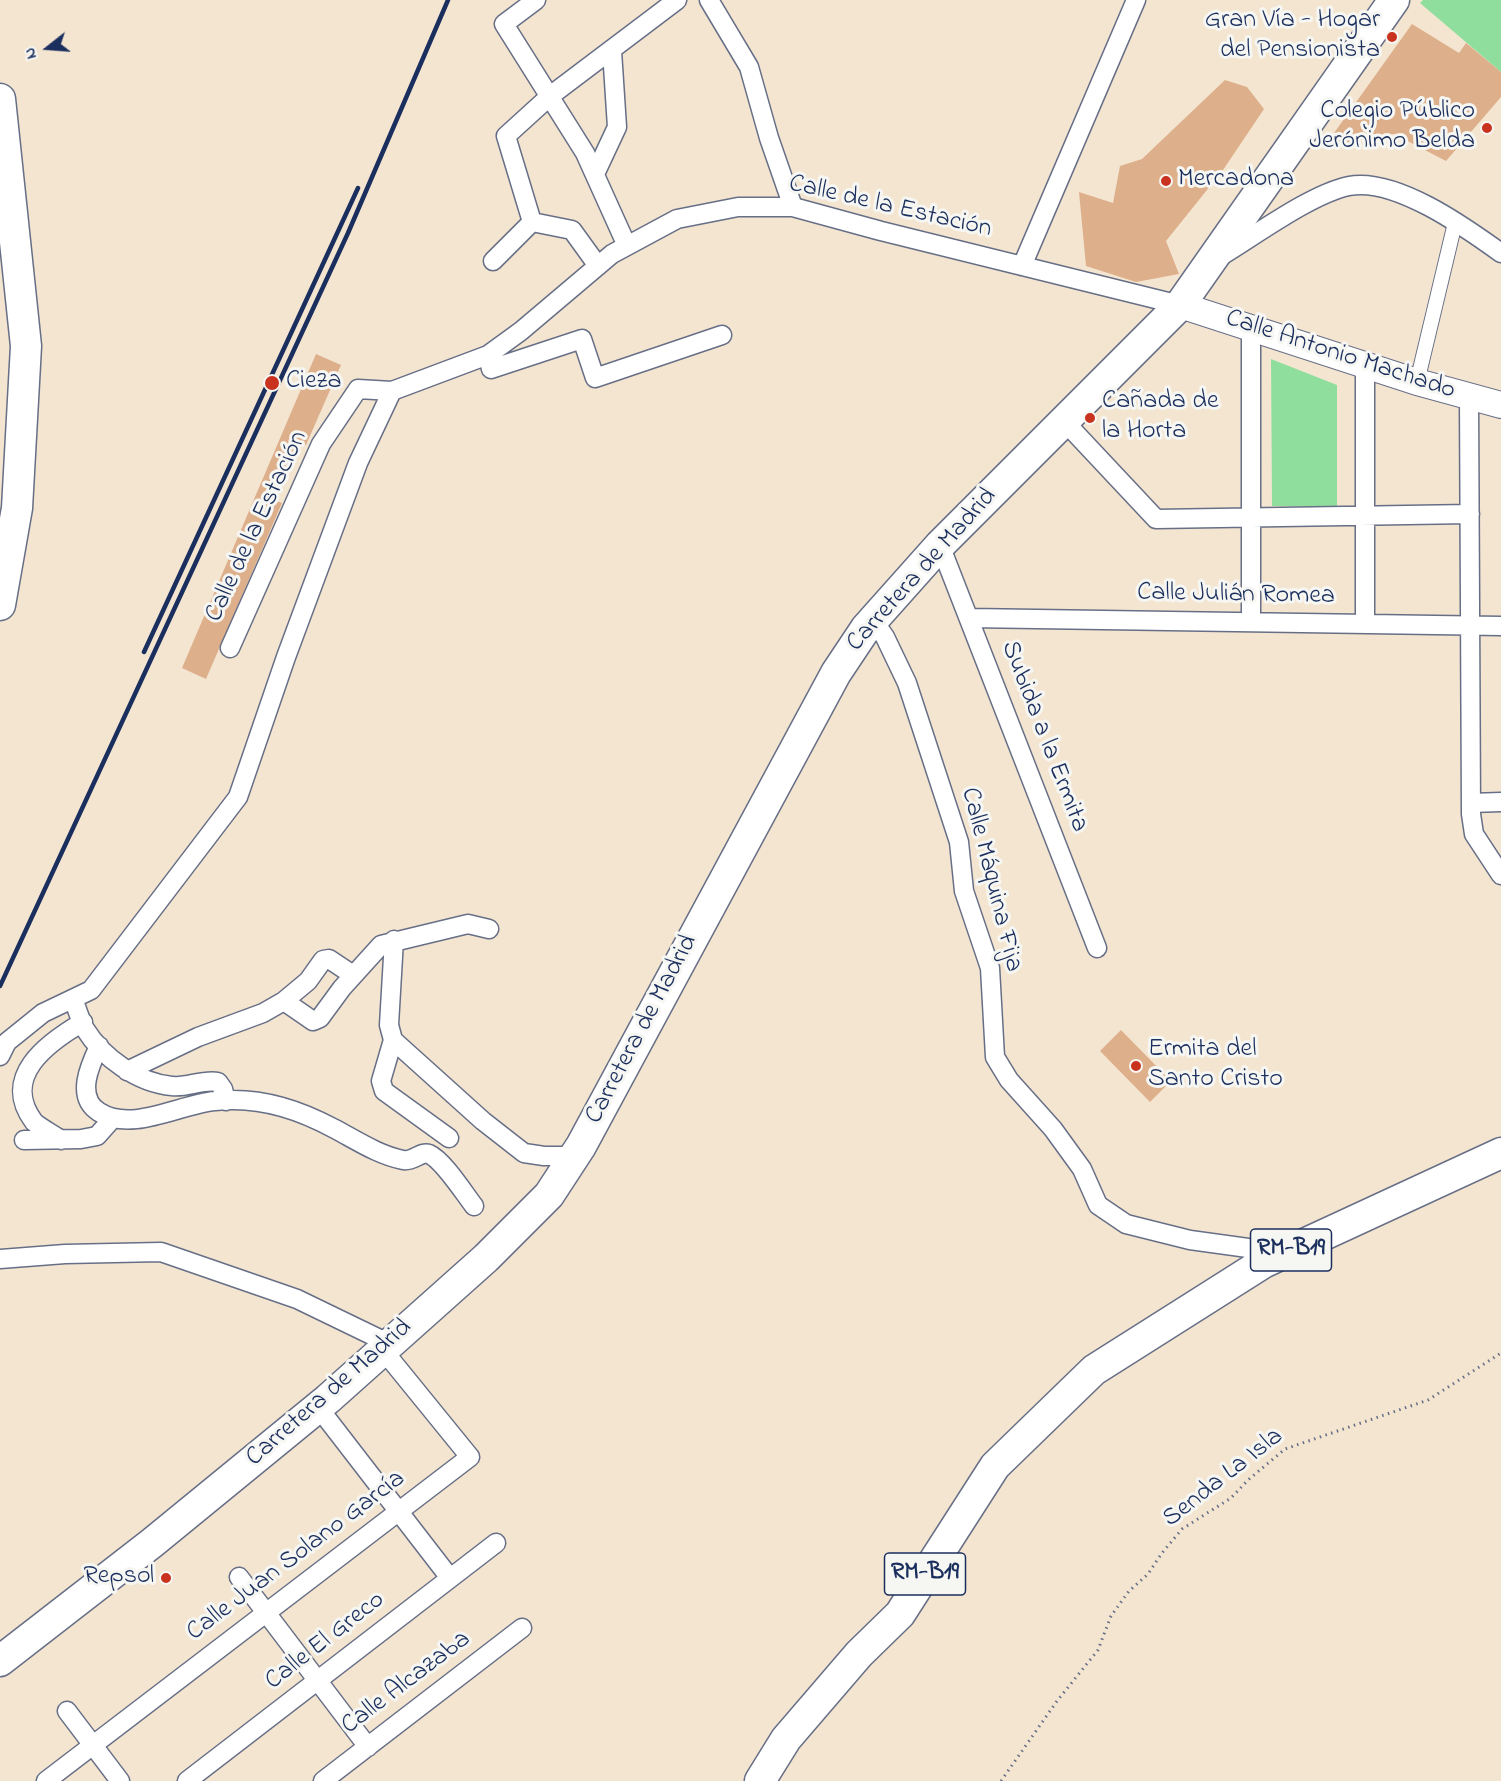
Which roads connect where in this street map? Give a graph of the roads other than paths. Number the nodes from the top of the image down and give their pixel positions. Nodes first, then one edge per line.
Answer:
1 (536, 0) edge
2 (677, 0) edge
3 (709, 0) edge
4 (1136, 0) edge
5 (1394, 0) edge
6 (612, 51) junction
7 (550, 96) junction
8 (0, 105) edge
9 (595, 174) junction
10 (793, 207) junction
11 (532, 222) junction
12 (1455, 223) junction
13 (627, 246) junction
14 (1501, 253) edge
15 (493, 261) dead end
16 (1209, 263) junction
17 (598, 266) junction
18 (1022, 266) junction
19 (1180, 305) junction
20 (1251, 328) junction
21 (722, 335) dead end
22 (488, 355) junction
23 (1365, 365) junction
24 (1417, 382) junction
25 (392, 391) junction
26 (1469, 398) junction
27 (1501, 405) edge
28 (1064, 421) junction
29 (1470, 514) junction
30 (1365, 516) junction
31 (1251, 518) junction
32 (940, 545) junction
33 (0, 605) edge
34 (970, 618) junction
35 (873, 620) junction
36 (1251, 622) junction
37 (1365, 624) junction
38 (1470, 626) junction
39 (1501, 626) edge
40 (230, 648) dead end
41 (1501, 802) edge
42 (1470, 803) junction
43 (1501, 875) edge
44 (489, 929) dead end
45 (394, 940) junction
46 (1097, 948) dead end
47 (353, 975) junction
48 (74, 999) junction
49 (284, 1001) junction
50 (83, 1022) junction
51 (393, 1040) junction
52 (99, 1046) junction
53 (0, 1056) edge
54 (127, 1071) junction
55 (220, 1101) junction
56 (113, 1118) junction
57 (449, 1138) dead end
58 (24, 1140) dead end
59 (61, 1140) junction
60 (1501, 1153) edge
61 (575, 1156) junction
62 (474, 1206) dead end
63 (0, 1259) edge
64 (1263, 1263) junction
65 (387, 1347) junction
66 (318, 1407) junction
67 (398, 1511) junction
68 (496, 1543) dead end
69 (239, 1577) dead end
70 (450, 1578) junction
71 (266, 1613) junction
72 (522, 1628) dead end
73 (0, 1661) edge
74 (317, 1681) junction
75 (67, 1711) dead end
76 (93, 1745) junction
77 (368, 1747) junction
78 (46, 1781) edge
79 (120, 1781) edge
80 (187, 1781) edge
81 (323, 1781) edge
82 (760, 1781) edge

1 - 7 street
2 - 6 street
3 - 10 street
4 - 18 street
5 - 16 main road, Carretera de Madrid
6 - 7 street
6 - 9 street
7 - 9 street
7 - 11 street
8 - 33 main road
9 - 13 street
10 - 13 street, Calle de la Estación
10 - 18 street, Calle de la Estación
11 - 15 street
11 - 17 street
12 - 14 street
12 - 16 street
12 - 24 street
13 - 17 street, Calle de la Estación
16 - 19 main road, Carretera de Madrid
17 - 22 street, Calle de la Estación
18 - 19 street, Calle de la Estación
19 - 20 main road, Calle Antonio Machado
19 - 28 main road, Carretera de Madrid
20 - 23 main road, Calle Antonio Machado
20 - 31 street
21 - 22 street
22 - 25 street, Calle de la Estación
23 - 24 main road, Calle Antonio Machado
23 - 30 street
24 - 26 main road, Calle Antonio Machado
25 - 40 street, Calle de la Estación
25 - 48 street
26 - 27 main road, Calle Antonio Machado
26 - 29 street
28 - 31 street
28 - 32 main road, Carretera de Madrid
29 - 30 street
29 - 38 street
30 - 31 street
30 - 37 street
31 - 36 street
32 - 34 street, Subida a la Ermita
32 - 35 main road, Carretera de Madrid
34 - 36 street, Calle Julián Romea
34 - 46 street, Subida a la Ermita
35 - 61 main road, Carretera de Madrid
35 - 64 street, Calle Máquina Fija
36 - 37 street, Calle Julián Romea
37 - 38 street, Calle Julián Romea
38 - 39 street, Calle Julián Romea
38 - 42 street
41 - 42 street
42 - 43 street
44 - 45 street
45 - 47 street
45 - 51 street
47 - 49 street
47 - 49 street
48 - 50 street
48 - 53 street
49 - 54 street
50 - 52 street
50 - 59 street
51 - 57 street
51 - 61 street
52 - 54 street
52 - 56 street
54 - 55 street
55 - 56 street
55 - 62 street
56 - 59 street
58 - 59 street
60 - 64 main road, RM-B19
61 - 65 main road, Carretera de Madrid
63 - 65 street
64 - 82 main road, RM-B19
65 - 66 main road, Carretera de Madrid
65 - 67 street, Calle Juan Solano García
66 - 67 street
66 - 73 main road, Carretera de Madrid
67 - 70 street
67 - 71 street, Calle Juan Solano García
68 - 70 street, Calle El Greco
69 - 71 street
70 - 74 street, Calle El Greco
71 - 74 street
71 - 76 street, Calle Juan Solano García
72 - 77 street, Calle Alcazaba
74 - 77 street
74 - 80 street, Calle El Greco
75 - 76 street
76 - 78 street, Calle Juan Solano García
76 - 79 street
77 - 81 street, Calle Alcazaba

